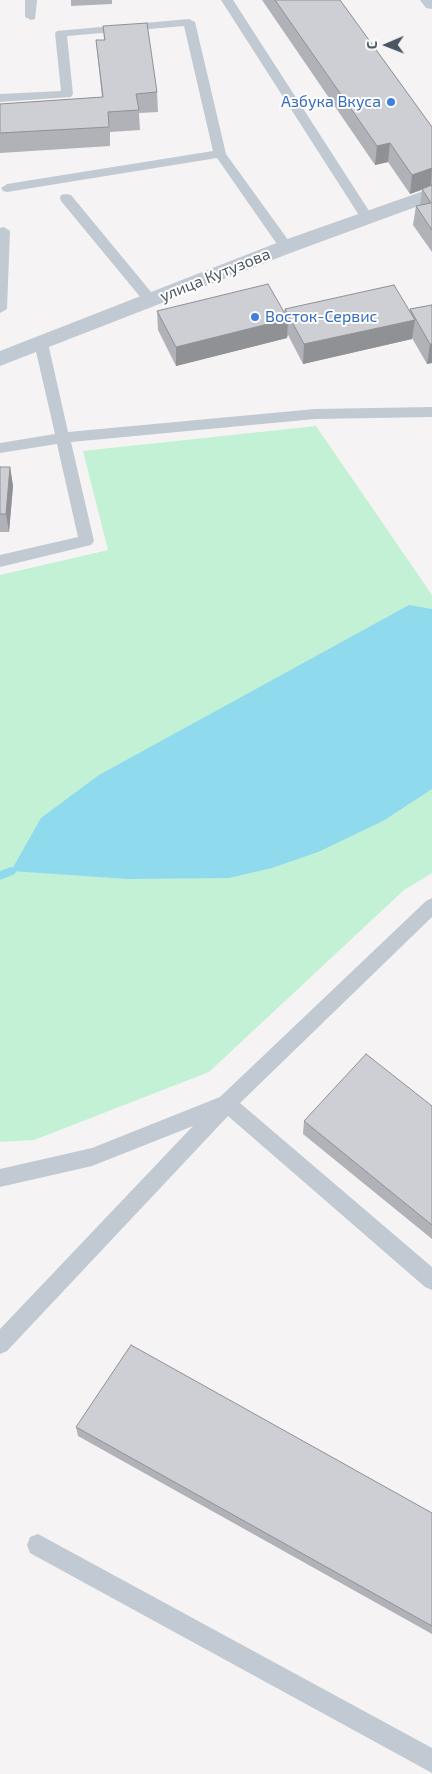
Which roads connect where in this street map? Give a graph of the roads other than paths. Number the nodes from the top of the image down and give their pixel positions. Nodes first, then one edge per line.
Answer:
1 (31, 0) edge
2 (227, 0) edge
3 (429, 0) edge
4 (432, 4) edge
5 (31, 17) dead end
6 (0, 98) edge
7 (220, 154) junction
8 (7, 188) dead end
9 (432, 194) edge
10 (66, 198) dead end
11 (367, 217) junction
12 (4, 231) dead end
13 (286, 247) junction
14 (151, 301) junction
15 (0, 309) edge
16 (41, 343) junction
17 (0, 360) edge
18 (432, 412) edge
19 (62, 438) junction
20 (0, 448) edge
21 (0, 561) edge
22 (432, 906) edge
23 (227, 1103) junction
24 (0, 1178) edge
25 (432, 1280) edge
26 (0, 1344) edge
27 (38, 1545) dead end
28 (432, 1761) edge

1 - 5 lane
2 - 11 lane
3 - 4 main road
6 - 7 lane
7 - 8 lane
7 - 13 lane
9 - 11 street, улица Кутузова
10 - 14 lane
11 - 13 street, улица Кутузова
12 - 15 lane
13 - 14 street, улица Кутузова
14 - 16 street, улица Кутузова
16 - 17 street, улица Кутузова
16 - 19 lane
18 - 19 lane
19 - 20 lane
19 - 21 lane
22 - 23 lane
23 - 24 lane
23 - 25 lane
23 - 26 lane
27 - 28 lane

